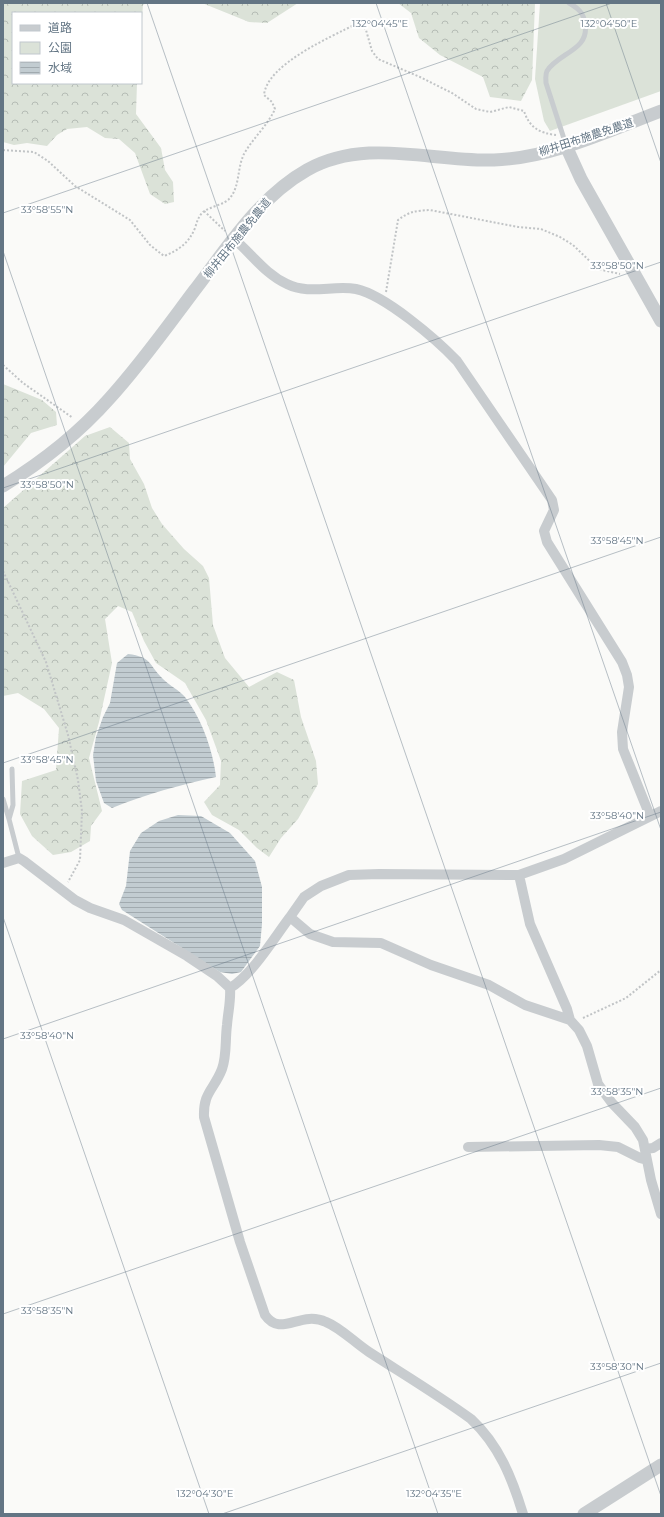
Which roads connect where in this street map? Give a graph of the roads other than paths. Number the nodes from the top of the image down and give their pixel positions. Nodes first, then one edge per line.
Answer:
1 (569, 3) edge
2 (661, 111) edge
3 (564, 141) junction
4 (234, 239) junction
5 (661, 321) edge
6 (3, 486) edge
7 (12, 769) dead end
8 (3, 799) edge
9 (658, 814) edge
10 (9, 818) junction
11 (19, 858) junction
12 (3, 863) edge
13 (519, 875) junction
14 (290, 917) junction
15 (230, 988) junction
16 (572, 1021) junction
17 (661, 1143) edge
18 (468, 1147) dead end
19 (645, 1149) junction
20 (647, 1160) junction
21 (661, 1214) edge
22 (661, 1465) edge
23 (523, 1514) edge
24 (584, 1514) edge

1 - 3 lane
2 - 3 street, 柳井田布施農免農道
3 - 4 street, 柳井田布施農免農道
3 - 5 street
4 - 6 street, 柳井田布施農免農道
4 - 9 street
7 - 10 lane
8 - 10 lane
9 - 13 street
10 - 11 lane
11 - 12 street
11 - 15 street
13 - 14 street
13 - 16 street
14 - 15 street
14 - 16 street
15 - 23 street
16 - 19 street
17 - 19 street
18 - 20 street
19 - 20 street
20 - 21 street
22 - 24 street

